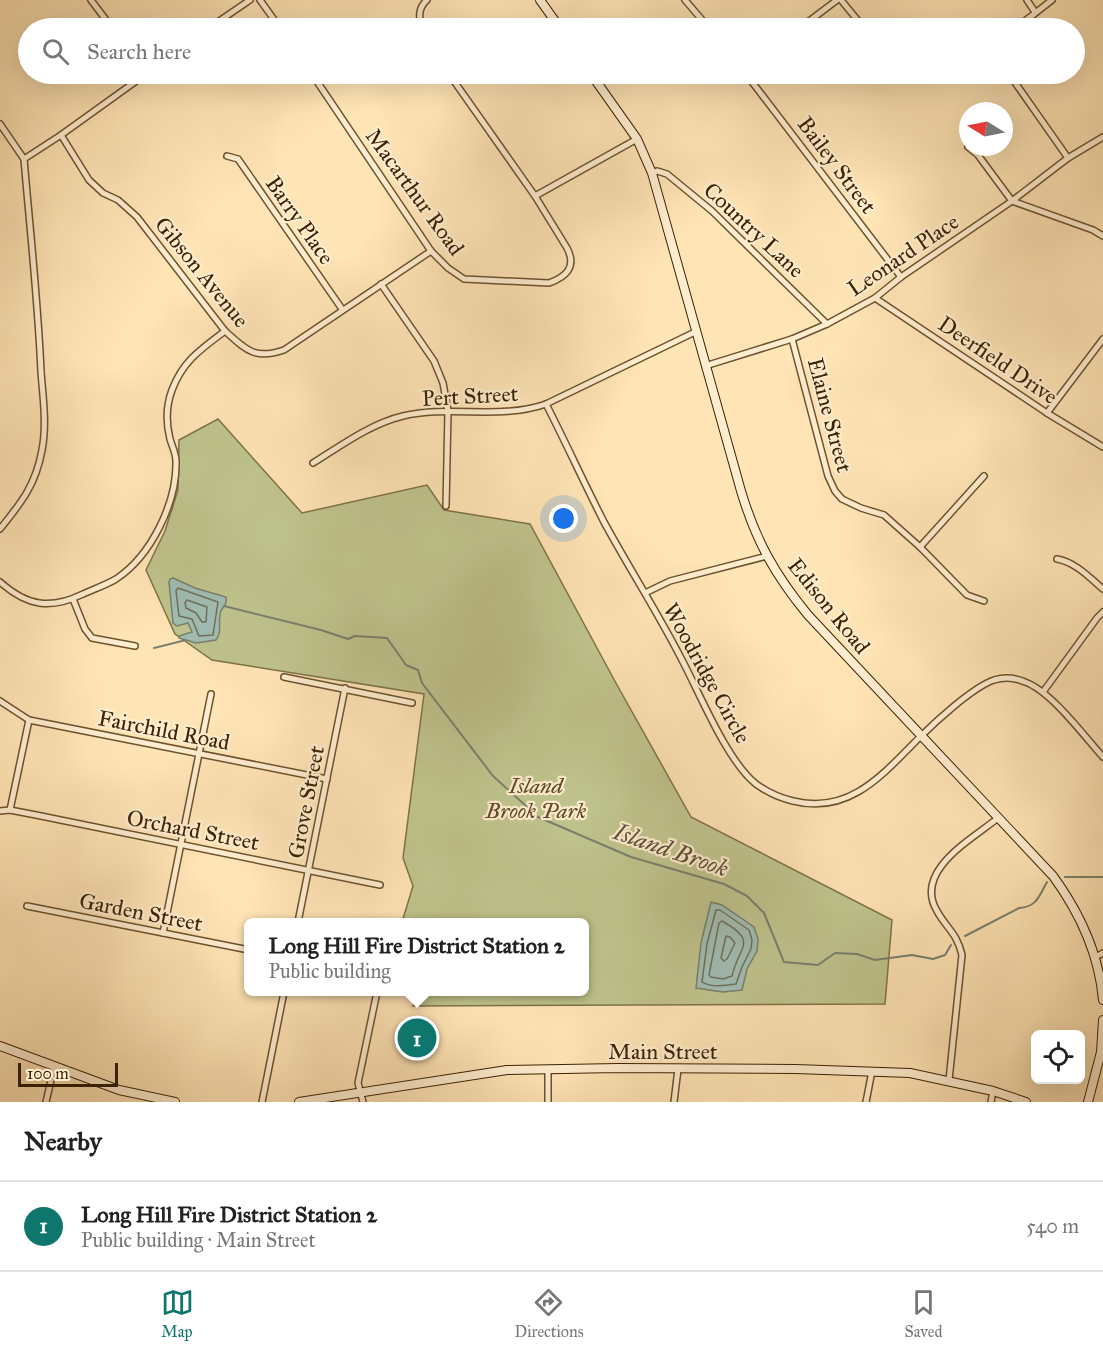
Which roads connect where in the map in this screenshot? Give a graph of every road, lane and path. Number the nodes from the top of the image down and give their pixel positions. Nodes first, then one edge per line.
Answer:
1 (92, 0) edge
2 (250, 0) edge
3 (260, 0) edge
4 (427, 0) edge
5 (540, 0) edge
6 (685, 0) edge
7 (839, 0) edge
8 (1027, 0) edge
9 (1053, 0) edge
10 (1035, 12) junction
11 (105, 18) edge
12 (224, 18) edge
13 (273, 18) edge
14 (419, 18) edge
15 (553, 18) edge
16 (700, 18) edge
17 (814, 18) edge
18 (855, 18) edge
19 (1028, 18) edge
20 (131, 84) edge
21 (319, 84) edge
22 (456, 84) edge
23 (598, 84) edge
24 (754, 84) edge
25 (1016, 84) edge
26 (0, 124) edge
27 (61, 135) junction
28 (1103, 137) edge
29 (637, 139) junction
30 (227, 156) dead end
31 (979, 156) edge
32 (1068, 158) junction
33 (24, 159) junction
34 (652, 173) junction
35 (535, 196) junction
36 (1012, 201) junction
37 (1103, 236) edge
38 (431, 251) junction
39 (902, 277) junction
40 (381, 284) junction
41 (875, 298) junction
42 (342, 309) junction
43 (827, 324) junction
44 (225, 331) junction
45 (695, 332) junction
46 (792, 339) junction
47 (1103, 339) edge
48 (705, 366) junction
49 (546, 404) junction
50 (447, 411) junction
51 (1047, 413) junction
52 (1103, 447) edge
53 (313, 463) dead end
54 (984, 476) dead end
55 (446, 506) dead end
56 (0, 528) edge
57 (920, 547) junction
58 (767, 556) junction
59 (1057, 559) dead end
60 (0, 582) edge
61 (1103, 589) edge
62 (645, 593) junction
63 (72, 599) junction
64 (984, 601) dead end
65 (1103, 612) edge
66 (135, 646) dead end
67 (284, 677) dead end
68 (345, 688) junction
69 (1043, 692) junction
70 (211, 694) dead end
71 (0, 701) edge
72 (412, 703) dead end
73 (29, 720) junction
74 (921, 736) junction
75 (200, 753) junction
76 (1103, 757) edge
77 (327, 779) junction
78 (10, 810) junction
79 (0, 811) edge
80 (999, 818) junction
81 (180, 845) junction
82 (309, 870) junction
83 (380, 885) dead end
84 (27, 906) dead end
85 (299, 918) edge
86 (164, 933) junction
87 (244, 949) edge
88 (1103, 953) edge
89 (1095, 957) junction
90 (283, 996) edge
91 (376, 996) edge
92 (1103, 1000) edge
93 (1103, 1020) edge
94 (1103, 1037) edge
95 (0, 1046) edge
96 (54, 1067) junction
97 (548, 1069) junction
98 (678, 1069) junction
99 (873, 1071) junction
100 (949, 1080) junction
101 (993, 1091) junction
102 (361, 1098) edge
103 (46, 1102) edge
104 (175, 1102) edge
105 (262, 1102) edge
106 (299, 1102) edge
107 (548, 1102) edge
108 (674, 1102) edge
109 (866, 1102) edge
110 (991, 1102) edge
111 (1026, 1102) edge
112 (1088, 1102) edge

1 - 11 street
2 - 12 street
3 - 13 street
4 - 14 street
5 - 15 street
6 - 16 street
7 - 17 street
7 - 18 street
8 - 10 street
9 - 10 street
10 - 19 street
20 - 27 street
21 - 38 street, Macarthur Road
22 - 35 street, Macarthur Road
23 - 29 street, Edison Road
24 - 39 street, Bailey Street
25 - 32 street
26 - 33 street
27 - 33 street
27 - 44 street, Gibson Avenue
28 - 32 street, Leonard Place
29 - 34 street, Edison Road
29 - 35 street
30 - 42 street, Barry Place
31 - 36 street
32 - 36 street, Leonard Place
33 - 56 street
34 - 43 street, Country Lane
34 - 45 street, Edison Road
35 - 38 street, Macarthur Road
36 - 37 street
36 - 39 street, Leonard Place
38 - 40 street, Gibson Avenue
39 - 41 street, Leonard Place
40 - 42 street, Gibson Avenue
40 - 50 street
41 - 43 street, Leonard Place
41 - 51 street, Deerfield Drive
42 - 44 street, Gibson Avenue
43 - 46 street, Leonard Place
44 - 63 street
45 - 48 street, Edison Road
45 - 49 street, Pert Street
46 - 48 street, Leonard Place
46 - 57 street, Elaine Street
47 - 51 street
48 - 58 street, Edison Road
49 - 50 street, Pert Street
49 - 62 street, Woodridge Circle
50 - 53 street, Pert Street
50 - 55 street
51 - 52 street, Deerfield Drive
54 - 57 street
57 - 64 street, Elaine Street
58 - 62 street
58 - 74 street, Edison Road
59 - 61 street
60 - 63 street
62 - 74 street, Woodridge Circle
63 - 66 street
65 - 69 street
67 - 68 street
68 - 72 street
68 - 77 street, Grove Street
69 - 74 street, Woodridge Circle
69 - 76 street
70 - 75 street
71 - 73 street, Fairchild Road
73 - 75 street, Fairchild Road
73 - 78 street
74 - 80 street, Edison Road
75 - 77 street, Fairchild Road
75 - 81 street
77 - 82 street, Grove Street
78 - 79 street, Orchard Street
78 - 81 street, Orchard Street
80 - 89 street, Edison Road
80 - 100 street
81 - 82 street, Orchard Street
81 - 86 street
82 - 83 street, Orchard Street
82 - 85 street, Grove Street
84 - 86 street, Garden Street
86 - 87 street, Garden Street
88 - 89 street
89 - 92 street, Edison Road
90 - 105 street
91 - 102 street
93 - 94 street
94 - 112 street
95 - 96 street
96 - 103 street
96 - 104 street
97 - 98 street, Main Street
97 - 102 street, Main Street
97 - 107 street
98 - 99 street, Main Street
98 - 108 street
99 - 100 street, Main Street
99 - 109 street
100 - 101 street, Main Street
101 - 110 street
101 - 111 street, Main Street
102 - 106 street, Main Street

